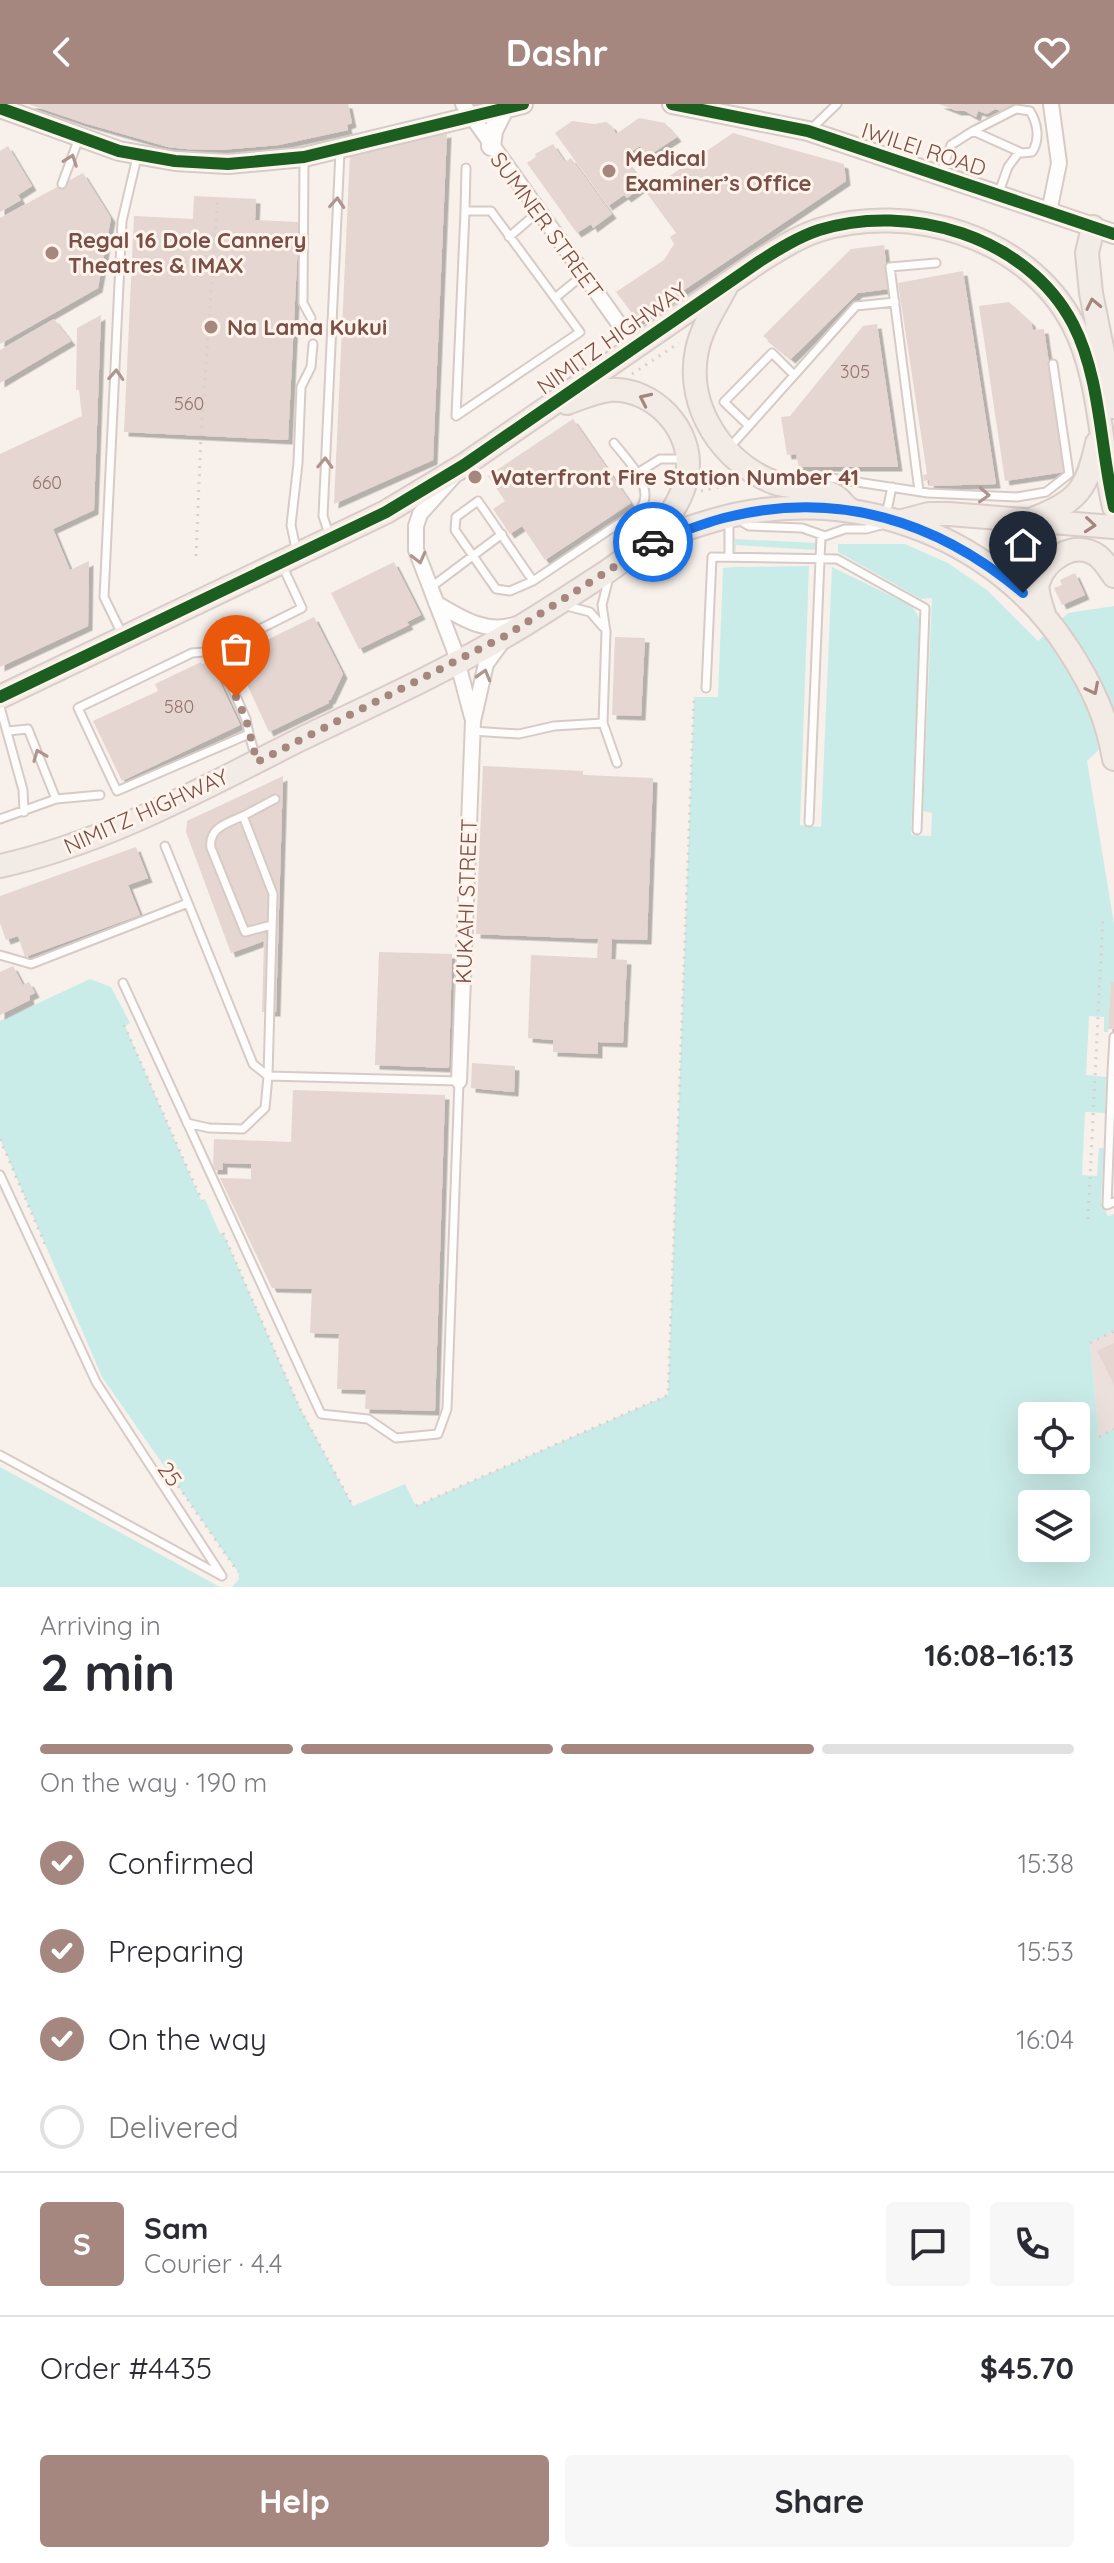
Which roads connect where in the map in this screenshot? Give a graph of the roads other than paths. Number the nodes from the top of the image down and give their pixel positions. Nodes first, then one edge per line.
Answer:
1 (523, 104) edge
2 (672, 104) edge
3 (837, 104) edge
4 (1051, 104) edge
5 (0, 108) edge
6 (725, 108) edge
7 (1030, 108) edge
8 (504, 109) junction
9 (466, 110) edge
10 (808, 131) junction
11 (973, 131) junction
12 (80, 137) junction
13 (491, 146) junction
14 (341, 148) junction
15 (1019, 152) junction
16 (137, 155) junction
17 (304, 157) junction
18 (466, 168) dead end
19 (940, 175) junction
20 (62, 184) dead end
21 (998, 195) junction
22 (465, 211) junction
23 (538, 212) junction
24 (1049, 212) junction
25 (1104, 231) edge
26 (509, 237) junction
27 (936, 263) dead end
28 (583, 275) junction
29 (728, 282) junction
30 (555, 298) junction
31 (895, 302) junction
32 (311, 318) dead end
33 (313, 344) dead end
34 (634, 345) junction
35 (1053, 364) dead end
36 (794, 375) junction
37 (1114, 407) edge
38 (542, 412) junction
39 (748, 425) junction
40 (1101, 429) junction
41 (614, 443) dead end
42 (725, 451) junction
43 (688, 459) junction
44 (464, 465) junction
45 (636, 474) junction
46 (892, 487) junction
47 (799, 489) junction
48 (919, 491) junction
49 (950, 504) junction
50 (1114, 507) edge
51 (851, 511) junction
52 (1021, 512) junction
53 (729, 516) junction
54 (894, 519) junction
55 (1114, 527) edge
56 (502, 534) junction
57 (821, 536) junction
58 (331, 540) junction
59 (645, 545) junction
60 (729, 556) junction
61 (472, 557) junction
62 (820, 558) junction
63 (289, 559) junction
64 (613, 568) junction
65 (1114, 576) edge
66 (533, 581) junction
67 (429, 588) junction
68 (436, 603) junction
69 (557, 604) junction
70 (535, 617) junction
71 (1049, 620) junction
72 (606, 632) junction
73 (507, 635) junction
74 (124, 638) junction
75 (216, 651) junction
76 (456, 663) junction
77 (706, 688) dead end
78 (0, 697) edge
79 (0, 707) edge
80 (603, 723) junction
81 (473, 726) junction
82 (8, 731) junction
83 (249, 734) junction
84 (1114, 759) edge
85 (257, 762) junction
86 (617, 763) dead end
87 (100, 795) dead end
88 (56, 799) junction
89 (275, 799) dead end
90 (24, 812) junction
91 (243, 816) junction
92 (0, 819) edge
93 (809, 822) dead end
94 (917, 830) dead end
95 (165, 846) dead end
96 (3, 867) edge
97 (188, 903) junction
98 (272, 925) junction
99 (0, 955) edge
100 (123, 983) dead end
101 (1114, 1037) edge
102 (1113, 1071) edge
103 (268, 1076) junction
104 (459, 1081) junction
105 (187, 1123) junction
106 (0, 1175) edge
107 (1114, 1202) edge
108 (0, 1455) edge

1 - 8 street
2 - 6 street, IWILEI ROAD
3 - 10 lane
4 - 24 street
5 - 12 street
6 - 10 street, IWILEI ROAD
7 - 11 lane
7 - 15 lane
8 - 9 street
8 - 13 street
9 - 13 street, SUMNER STREET
9 - 14 street
10 - 19 street, IWILEI ROAD
11 - 15 lane
11 - 19 lane
12 - 16 street
20 -> 12 lane
13 - 23 street, SUMNER STREET
14 - 17 street
58 -> 14 lane
15 - 21 lane
16 - 17 street
74 -> 16 lane
17 - 32 lane
18 - 22 lane
19 - 21 street, IWILEI ROAD
21 - 24 street, IWILEI ROAD
22 - 26 lane
22 - 30 lane
23 - 26 lane
23 - 28 street, SUMNER STREET
24 - 25 street, IWILEI ROAD
37 -> 25 main road
26 - 30 lane
27 - 31 lane
28 - 30 lane
28 - 34 street, SUMNER STREET
29 - 34 main road, NIMITZ HIGHWAY
29 - 40 main road, NIMITZ HIGHWAY
29 - 42 main road
31 - 36 lane
31 - 48 lane
33 - 63 lane
34 - 38 main road, NIMITZ HIGHWAY
35 - 52 lane
36 - 39 lane
36 - 39 lane
43 -> 38 main road
38 - 44 main road, NIMITZ HIGHWAY
39 - 42 lane
40 - 50 main road, NIMITZ HIGHWAY
40 - 52 main road
41 - 45 lane
42 - 43 main road
42 - 47 main road
43 - 45 lane
43 - 59 main road
44 - 58 main road, NIMITZ HIGHWAY
44 -> 67 street, KUKAHI STREET
45 - 66 lane
46 - 47 lane
46 - 48 lane
46 - 54 lane
47 - 51 main road
48 - 49 lane
49 -> 52 main road
49 - 54 main road
51 - 53 main road, NIMITZ HIGHWAY
51 - 54 main road, NIMITZ HIGHWAY
52 -> 55 main road
53 - 57 lane
53 - 59 main road, NIMITZ HIGHWAY
53 - 60 lane
54 - 57 lane
54 - 71 main road, NIMITZ HIGHWAY
56 - 61 lane
56 - 61 lane
56 - 66 lane
57 - 62 lane
58 - 63 main road, NIMITZ HIGHWAY
59 - 64 main road, NIMITZ HIGHWAY
60 - 62 lane
60 - 77 lane
61 - 66 lane
61 - 67 lane
62 - 93 lane
62 - 94 lane
63 - 74 main road, NIMITZ HIGHWAY
63 - 75 lane
64 - 69 main road, NIMITZ HIGHWAY
64 - 72 lane
65 - 71 main road
67 - 68 street, KUKAHI STREET
68 - 70 street
68 - 76 street, KUKAHI STREET
69 - 70 main road, NIMITZ HIGHWAY
69 - 72 lane
70 - 73 main road, NIMITZ HIGHWAY
71 -> 84 main road, NIMITZ HIGHWAY
72 - 80 lane
73 - 76 main road, NIMITZ HIGHWAY
81 -> 73 street, KUKAHI STREET
74 - 78 main road, NIMITZ HIGHWAY
75 - 83 lane
75 - 83 lane
76 - 81 street, KUKAHI STREET
76 - 85 main road, NIMITZ HIGHWAY
79 - 82 lane
80 - 81 lane
80 - 86 lane
81 - 104 street, KUKAHI STREET
88 -> 82 lane
82 - 90 lane
83 - 85 lane
85 - 96 main road, NIMITZ HIGHWAY
87 - 88 lane
88 - 90 lane
89 - 91 lane
90 - 92 lane
91 - 98 lane
91 - 98 lane
95 - 97 lane
97 - 99 lane
97 - 103 lane
98 - 103 lane
100 - 105 lane
101 - 102 lane
102 - 107 lane
103 - 104 lane
103 - 105 lane
104 - 105 lane
106 - 108 lane

